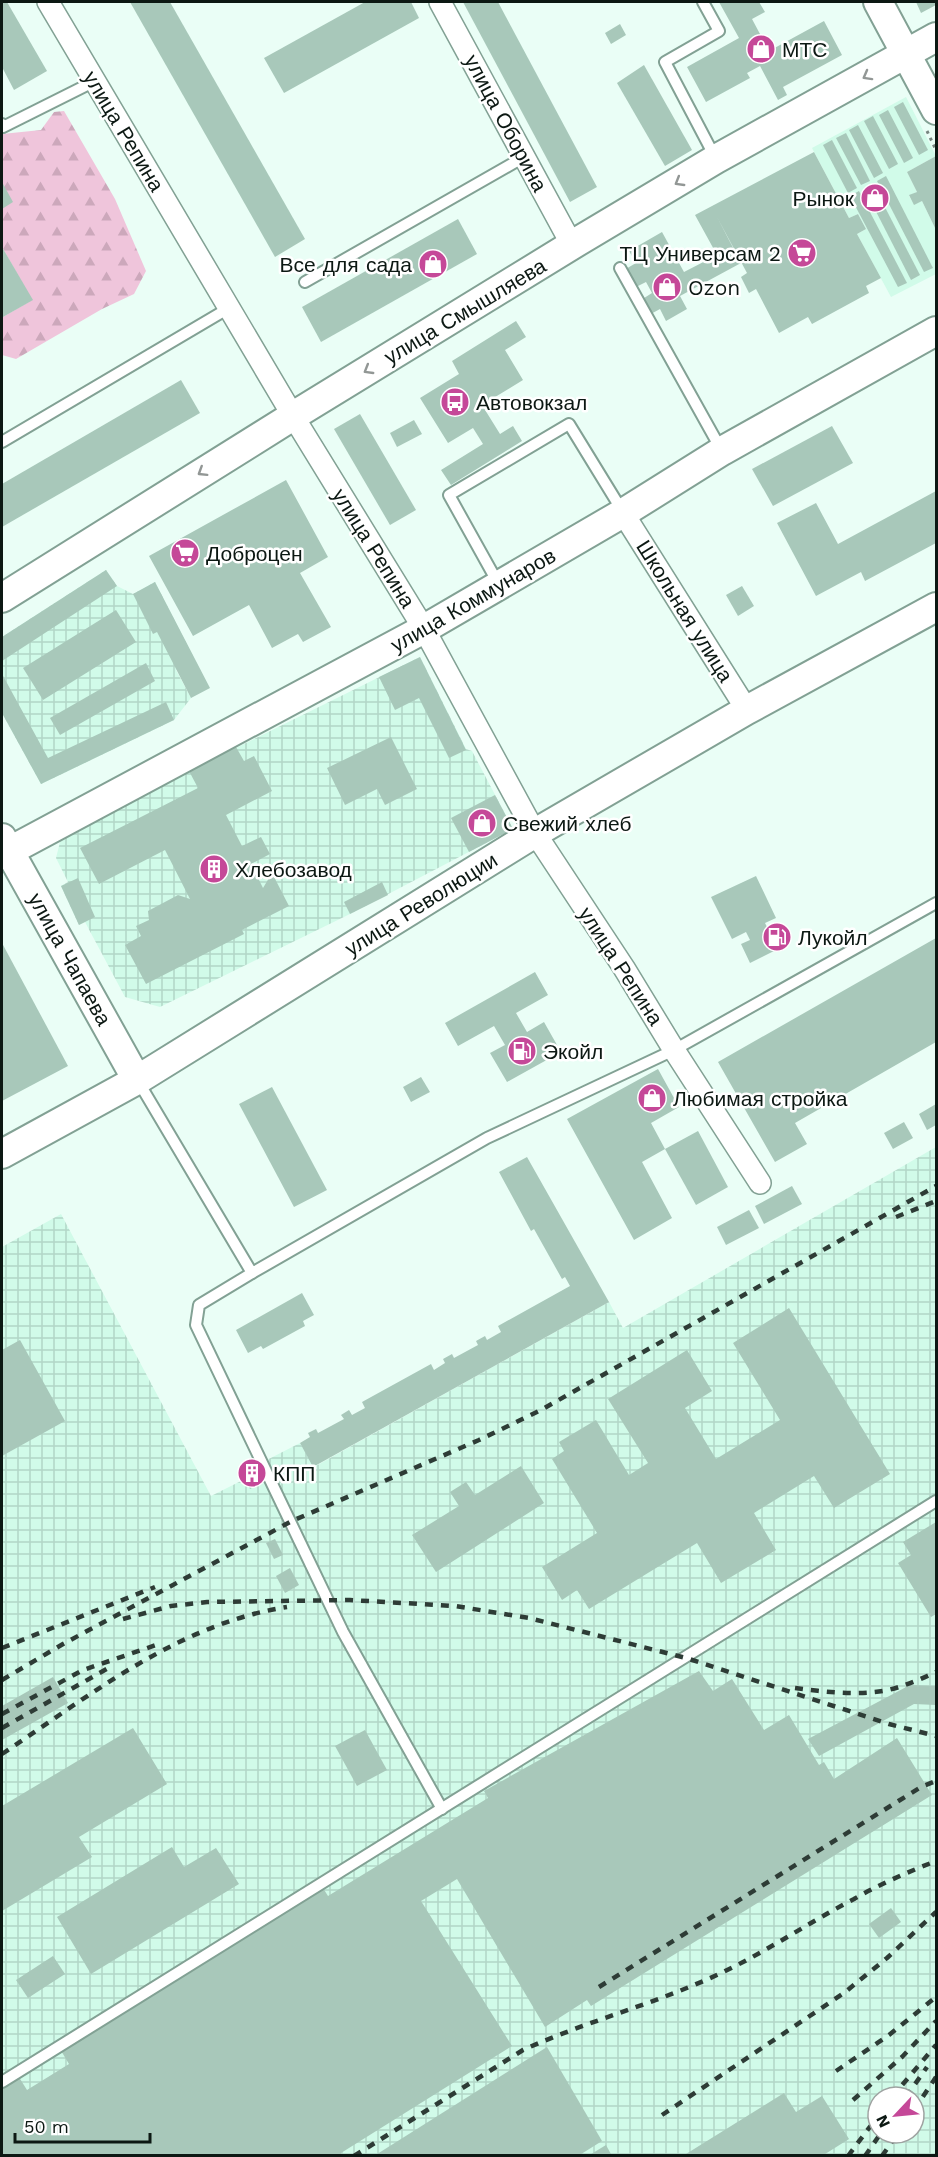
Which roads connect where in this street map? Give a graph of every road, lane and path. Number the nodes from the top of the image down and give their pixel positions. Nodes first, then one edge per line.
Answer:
1 (48, 2) edge
2 (440, 2) edge
3 (703, 2) edge
4 (878, 2) edge
5 (936, 37) edge
6 (908, 54) junction
7 (95, 81) junction
8 (936, 110) edge
9 (2, 124) edge
10 (524, 157) junction
11 (716, 159) junction
12 (572, 245) junction
13 (620, 268) dead end
14 (305, 282) dead end
15 (229, 309) junction
16 (936, 330) edge
17 (293, 416) junction
18 (2, 442) edge
19 (722, 451) junction
20 (623, 513) junction
21 (500, 586) junction
22 (2, 598) edge
23 (936, 607) edge
24 (424, 629) junction
25 (747, 710) junction
26 (535, 833) junction
27 (4, 848) edge
28 (936, 903) edge
29 (674, 1050) junction
30 (137, 1080) junction
31 (2, 1154) edge
32 (760, 1183) dead end
33 (252, 1273) junction
34 (936, 1502) edge
35 (442, 1809) junction
36 (2, 2082) edge

1 - 7 street, улица Репина
2 - 10 street, улица Оборина
3 - 11 lane
4 - 6 street
5 - 6 street, улица Смышляева
6 - 8 street
6 -> 11 street, улица Смышляева
7 - 9 lane
7 - 15 street, улица Репина
10 - 12 street, улица Оборина
10 - 14 lane
11 -> 12 street, улица Смышляева
12 -> 17 street, улица Смышляева
13 - 19 lane
15 - 17 street, улица Репина
15 - 18 lane
16 - 19 street, улица Коммунаров
17 -> 22 street, улица Смышляева
17 - 24 street, улица Репина
19 - 20 street, улица Коммунаров
20 - 21 street, улица Коммунаров
20 - 21 lane
20 - 25 street, Школьная улица
21 - 24 street, улица Коммунаров
23 - 25 street, улица Революции
24 - 26 street, улица Репина
24 - 27 street, улица Коммунаров
25 - 26 street, улица Революции
26 - 29 street, улица Репина
26 - 30 street, улица Революции
27 - 30 street, улица Чапаева
28 - 29 lane
29 - 32 street, улица Репина
29 - 33 lane
30 - 31 street, улица Революции
30 - 33 lane
33 - 35 lane
34 - 35 lane
35 - 36 lane

